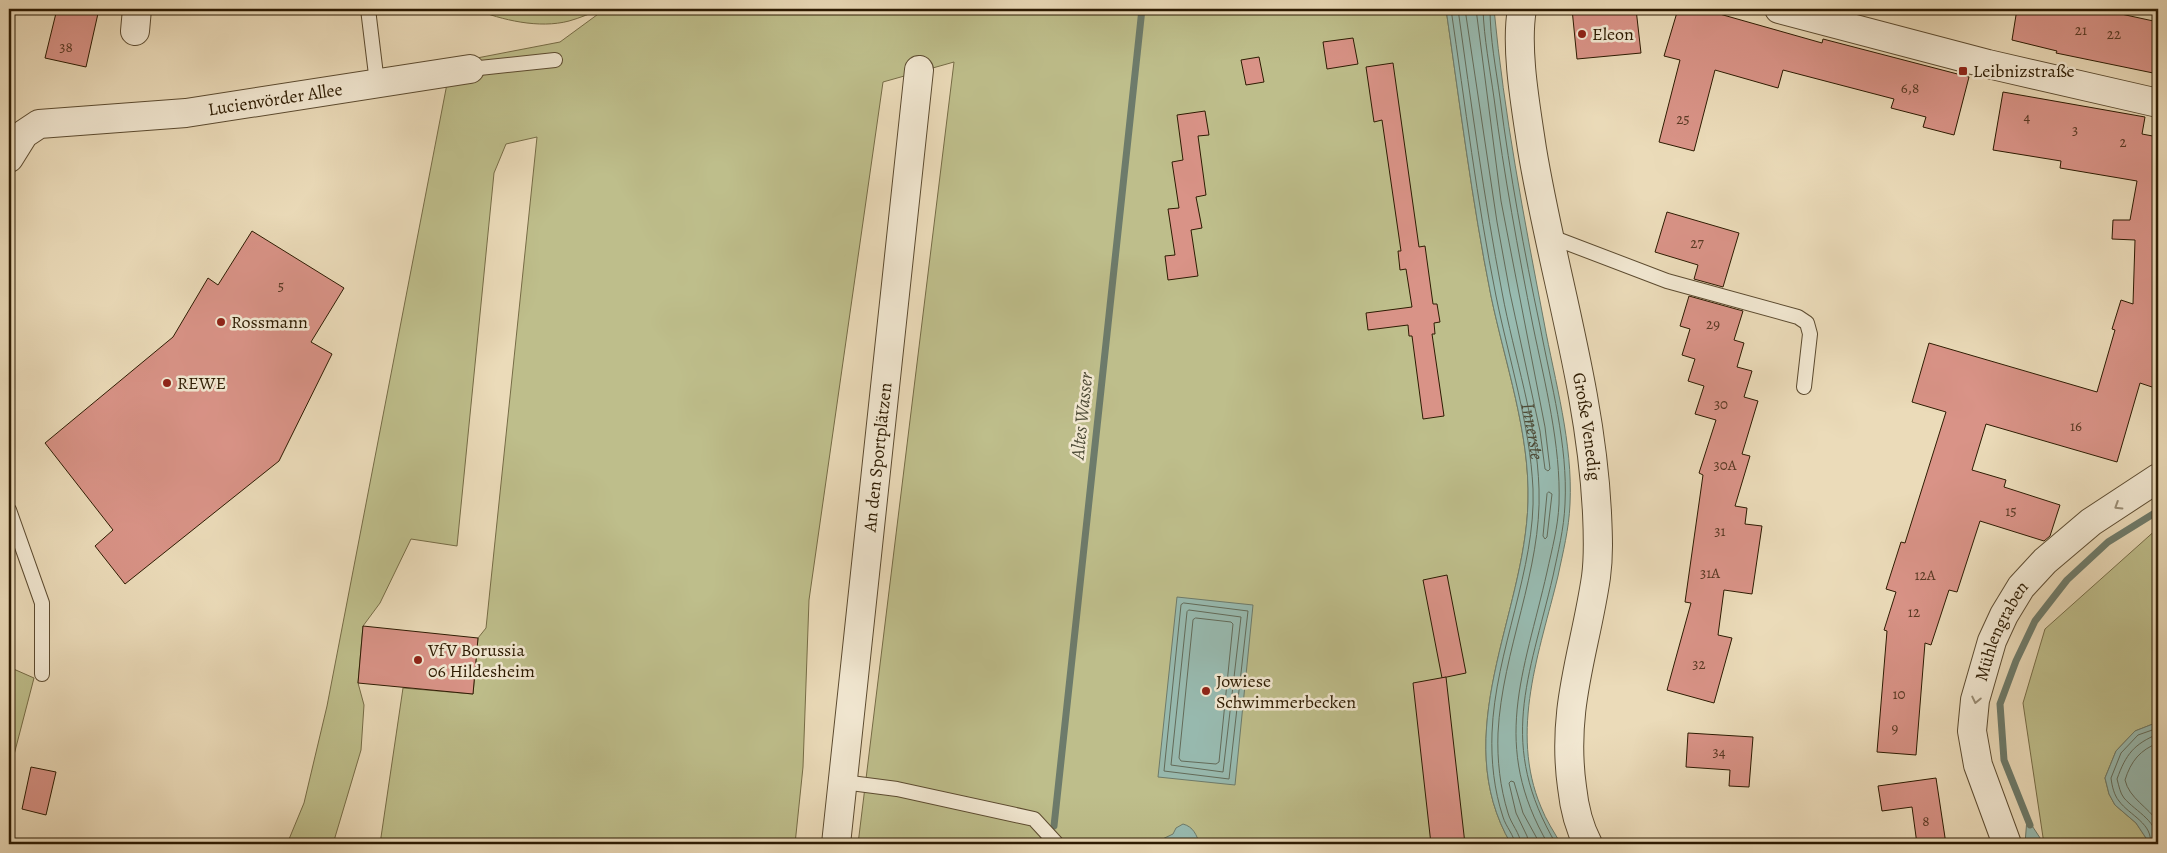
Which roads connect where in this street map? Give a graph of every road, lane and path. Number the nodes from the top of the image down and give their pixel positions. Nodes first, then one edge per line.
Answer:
1 (368, 9) edge
2 (1522, 9) edge
3 (1779, 9) edge
4 (1857, 19) edge
5 (555, 60) dead end
6 (470, 69) joint
7 (919, 70) dead end
8 (377, 83) junction
9 (2158, 103) edge
10 (9, 158) edge
11 (1549, 236) junction
12 (1804, 387) dead end
13 (2158, 478) edge
14 (9, 510) edge
15 (42, 674) dead end
16 (843, 782) junction
17 (836, 844) edge
18 (1057, 844) edge
19 (1588, 844) edge
20 (2007, 844) edge

1 - 8 lane
2 - 11 street, Große Venedig
3 - 4 street
4 - 9 street
5 - 6 lane, Lucienvörder Allee
6 - 8 street, Lucienvörder Allee
7 - 16 street, An den Sportplätzen
8 - 10 street, Lucienvörder Allee
11 - 12 lane
11 - 19 street, Große Venedig
13 -> 20 street, Mühlengraben
14 - 15 lane
16 - 17 street, An den Sportplätzen
16 - 18 lane

